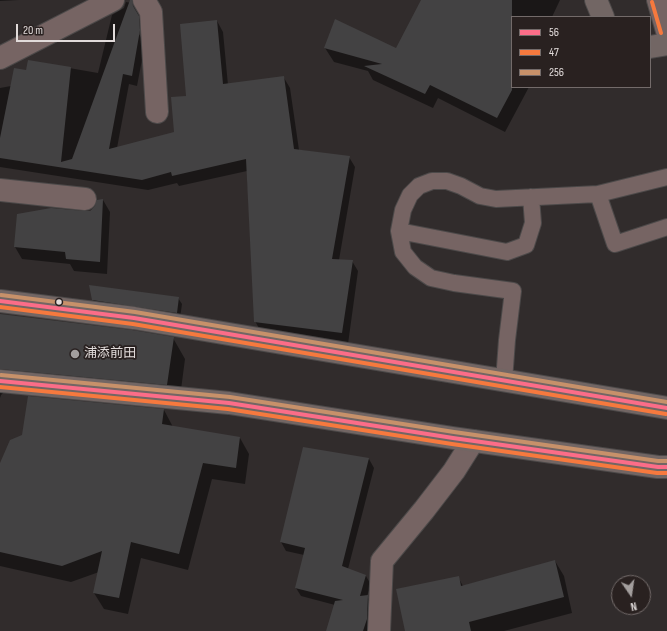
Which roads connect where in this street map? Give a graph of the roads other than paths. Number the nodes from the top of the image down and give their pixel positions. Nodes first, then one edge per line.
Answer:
1 (113, 0) edge
2 (144, 0) edge
3 (596, 0) edge
4 (658, 0) edge
5 (603, 16) edge
6 (667, 31) edge
7 (667, 44) edge
8 (651, 47) edge
9 (0, 58) edge
10 (158, 112) dead end
11 (667, 177) edge
12 (0, 190) edge
13 (598, 194) junction
14 (531, 197) junction
15 (85, 199) dead end
16 (667, 227) edge
17 (399, 231) junction
18 (0, 301) edge
19 (0, 381) edge
20 (504, 381) junction
21 (667, 408) edge
22 (473, 441) junction
23 (667, 467) edge
24 (379, 631) edge

1 - 9 street
2 - 10 street
3 - 5 main road
4 - 6 street
7 - 8 main road
11 - 13 lane
12 - 15 street
13 - 14 lane
13 - 16 lane
14 - 17 lane
14 - 17 lane
17 - 20 lane
18 - 20 main road
19 - 22 main road
20 - 21 main road
22 - 23 main road
22 - 24 street

